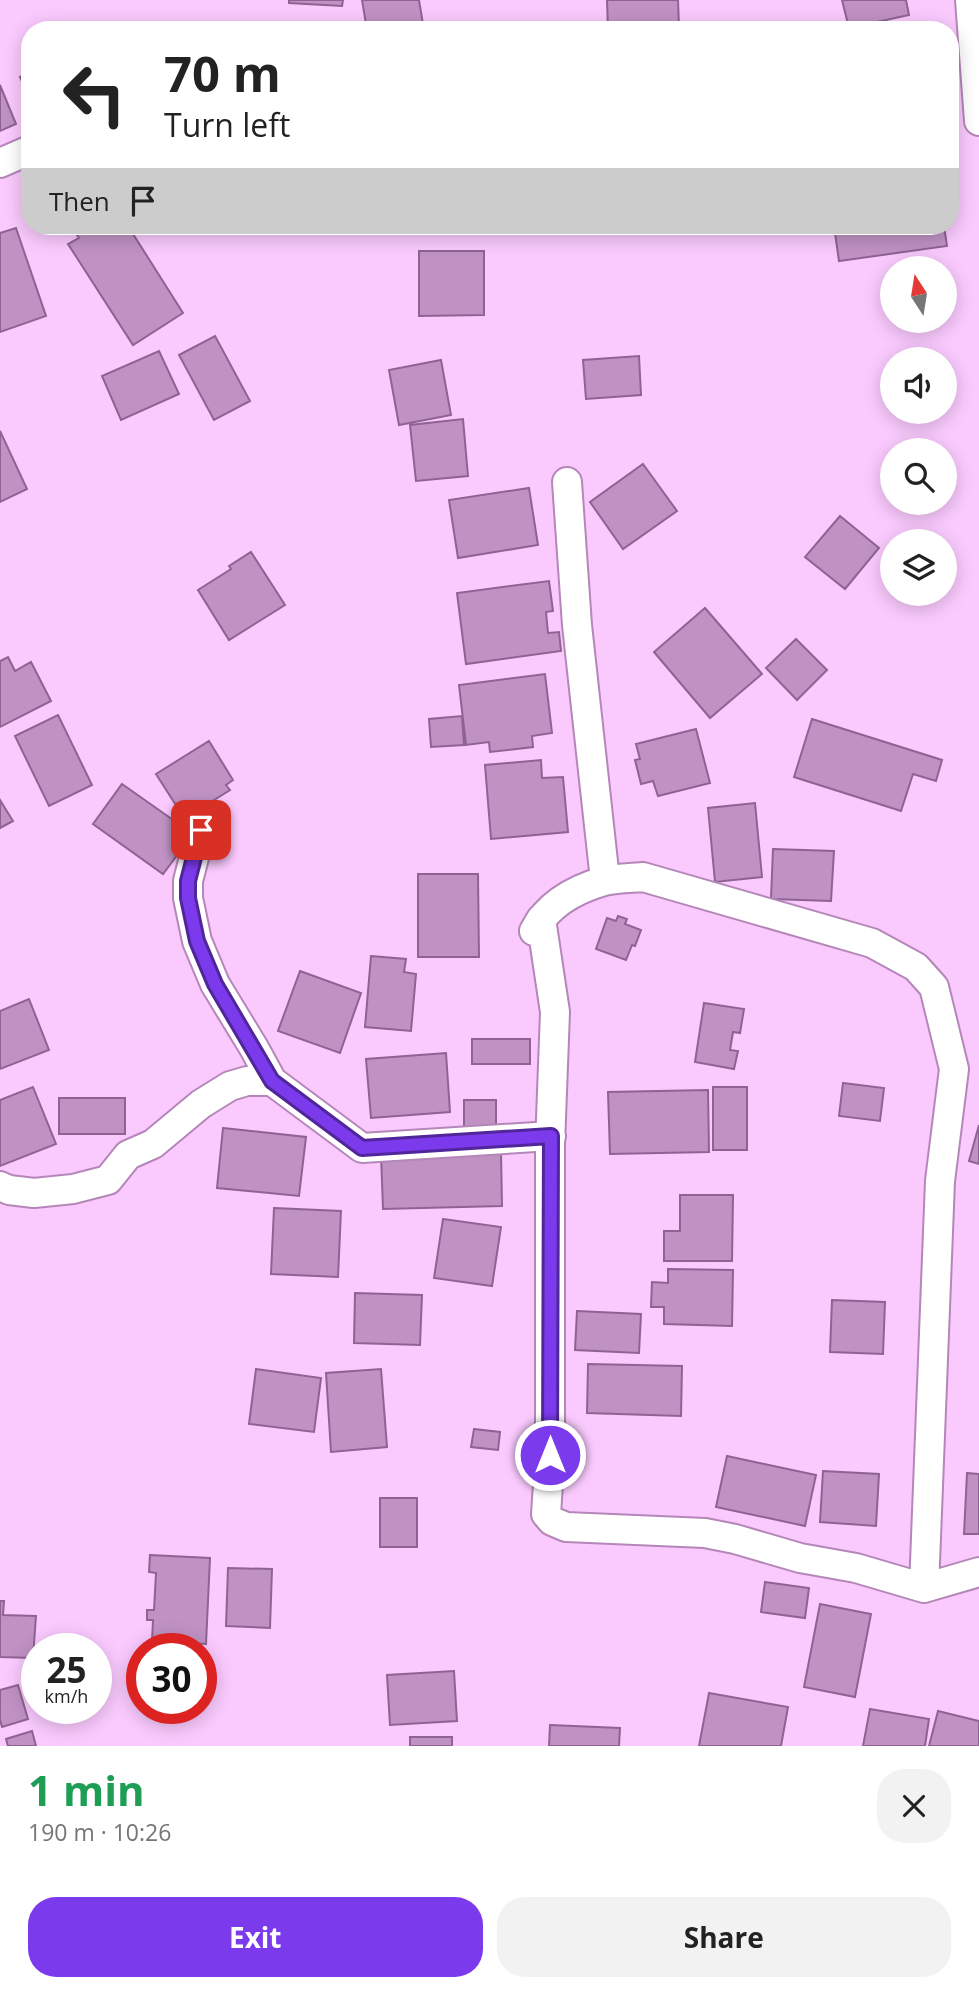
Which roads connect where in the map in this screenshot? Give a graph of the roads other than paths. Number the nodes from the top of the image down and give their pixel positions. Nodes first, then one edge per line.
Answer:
1 (970, 0) edge
2 (979, 121) edge
3 (21, 154) edge
4 (0, 163) edge
5 (567, 482) dead end
6 (201, 830) dead end
7 (605, 880) junction
8 (272, 1081) junction
9 (551, 1136) junction
10 (0, 1186) edge
11 (979, 1572) edge
12 (924, 1588) junction

1 - 2 street
3 - 4 street
5 - 7 street
6 - 8 street
7 - 9 street
7 - 12 street
8 - 9 street
8 - 10 street
9 - 12 street
11 - 12 street

